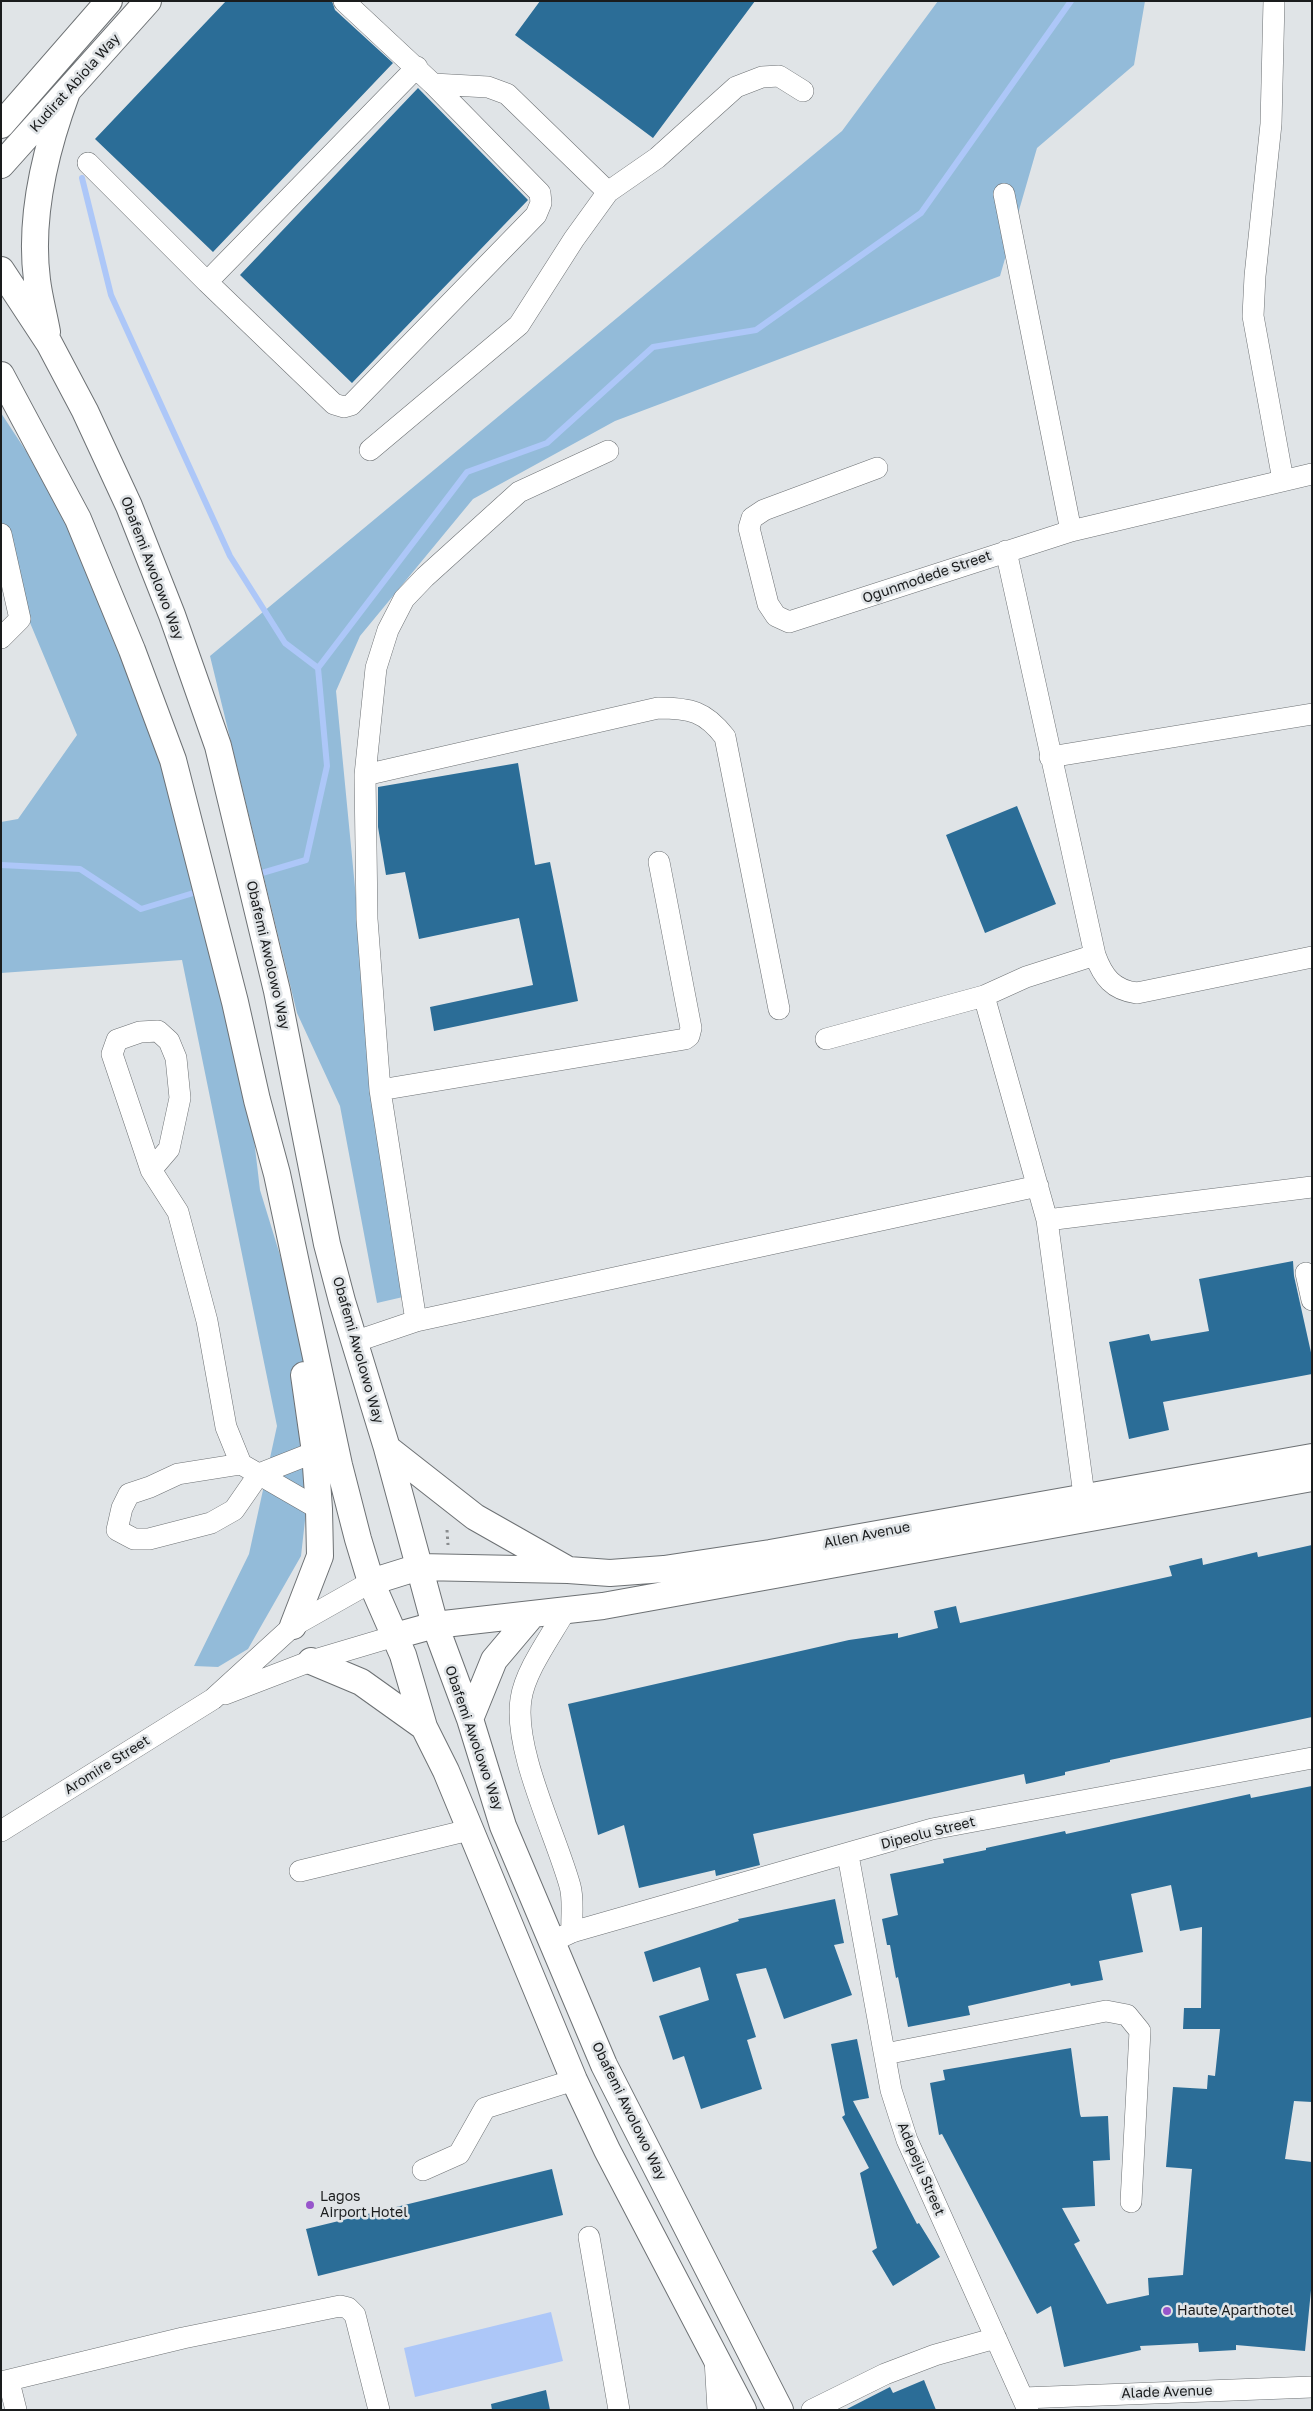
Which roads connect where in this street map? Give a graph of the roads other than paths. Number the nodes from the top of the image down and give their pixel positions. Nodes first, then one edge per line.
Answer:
1 (109, 1) edge
2 (148, 1) edge
3 (344, 1) edge
4 (1274, 1) edge
5 (416, 67) junction
6 (433, 84) junction
7 (803, 90) dead end
8 (67, 92) junction
9 (11, 110) edge
10 (1, 125) edge
11 (88, 163) dead end
12 (1, 164) edge
13 (608, 192) junction
14 (1004, 194) dead end
15 (1, 270) edge
16 (207, 282) junction
17 (49, 343) junction
18 (1, 375) edge
19 (370, 450) dead end
20 (608, 451) dead end
21 (877, 468) dead end
22 (1312, 474) edge
23 (1283, 480) junction
24 (1071, 531) junction
25 (1, 534) edge
26 (1006, 550) junction
27 (1, 638) edge
28 (1312, 714) edge
29 (1050, 757) junction
30 (365, 774) junction
31 (659, 862) dead end
32 (1094, 955) junction
33 (1312, 957) edge
34 (984, 996) junction
35 (779, 1009) dead end
36 (826, 1039) dead end
37 (380, 1090) junction
38 (151, 1170) junction
39 (277, 1174) junction
40 (1038, 1186) junction
41 (1312, 1187) edge
42 (1047, 1220) junction
43 (1306, 1273) dead end
44 (1312, 1300) edge
45 (416, 1321) junction
46 (354, 1342) junction
47 (387, 1448) junction
48 (315, 1452) junction
49 (1312, 1456) edge
50 (240, 1464) junction
51 (260, 1474) junction
52 (1312, 1478) edge
53 (1084, 1496) junction
54 (320, 1509) junction
55 (419, 1567) junction
56 (568, 1570) junction
57 (371, 1582) junction
58 (565, 1611) junction
59 (532, 1614) junction
60 (435, 1625) junction
61 (293, 1626) junction
62 (394, 1636) junction
63 (311, 1661) junction
64 (213, 1698) junction
65 (470, 1719) junction
66 (424, 1727) junction
67 (1312, 1758) edge
68 (469, 1830) junction
69 (1, 1831) edge
70 (848, 1854) junction
71 (300, 1871) dead end
72 (562, 1936) junction
73 (885, 2054) junction
74 (574, 2080) junction
75 (423, 2170) dead end
76 (1131, 2202) dead end
77 (589, 2237) dead end
78 (996, 2338) junction
79 (714, 2359) junction
80 (5, 2382) edge
81 (1312, 2387) edge
82 (1026, 2404) edge
83 (16, 2410) edge
84 (379, 2410) edge
85 (619, 2410) edge
86 (718, 2410) edge
87 (743, 2410) edge
88 (780, 2410) edge
89 (812, 2410) edge

1 - 9 main road, Kudirat Abiola Way
2 - 8 main road, Kudirat Abiola Way
3 - 5 street
4 - 23 street
5 - 6 street
5 - 16 street
6 - 13 street
6 - 16 street
7 - 13 street
8 - 12 main road, Kudirat Abiola Way
8 - 17 main road
9 - 10 main road, Kudirat Abiola Way
11 - 16 street
13 - 19 street
14 - 24 street
15 - 17 main road, Obafemi Awolowo Way
17 - 46 main road, Obafemi Awolowo Way
18 - 39 main road
20 - 30 street
21 - 26 street, Ogunmodede Street
22 - 23 street, Ogunmodede Street
23 - 24 street, Ogunmodede Street
24 - 26 street, Ogunmodede Street
25 - 27 street
26 - 29 street
28 - 29 street
29 - 32 street
30 - 35 street
30 - 37 street
31 - 37 street
32 - 33 street
32 - 34 street
34 - 36 street
34 - 40 street
37 - 45 street
38 - 38 street
38 - 50 street
39 - 48 main road
39 - 57 main road
40 - 42 street
40 - 45 street
41 - 42 street
42 - 53 street
43 - 44 street
45 - 46 street
46 - 47 main road, Obafemi Awolowo Way
47 - 55 main road, Obafemi Awolowo Way
47 - 56 main road
48 - 51 street
48 - 54 main road
49 - 53 main road, Allen Avenue
50 - 51 street
50 - 51 street
51 - 54 street
52 - 58 main road, Allen Avenue
53 - 56 main road, Allen Avenue
54 - 61 main road
55 - 56 main road, Allen Avenue
55 - 57 main road, Allen Avenue
55 - 60 main road, Obafemi Awolowo Way
57 - 61 street, Aromire Street
57 - 62 main road
58 - 59 main road, Allen Avenue
58 - 72 street
59 - 60 main road, Allen Avenue
59 - 65 main road
60 - 62 main road, Allen Avenue
60 - 65 main road, Obafemi Awolowo Way
61 - 64 street, Aromire Street
62 - 63 street, Aromire Street
62 - 66 main road
63 - 64 street, Aromire Street
63 - 66 main road
64 - 69 street, Aromire Street
65 - 72 main road, Obafemi Awolowo Way
66 - 68 main road
67 - 70 street, Dipeolu Street
68 - 71 street
68 - 74 main road
70 - 72 street, Dipeolu Street
70 - 73 street, Adepeju Street
72 - 88 main road, Obafemi Awolowo Way
73 - 76 street
73 - 78 street, Adepeju Street
74 - 75 street
74 - 79 main road
77 - 85 street
78 - 82 street, Adepeju Street
78 - 89 street
79 - 86 street
79 - 87 main road
80 - 83 street
80 - 84 street
81 - 82 street, Alade Avenue

